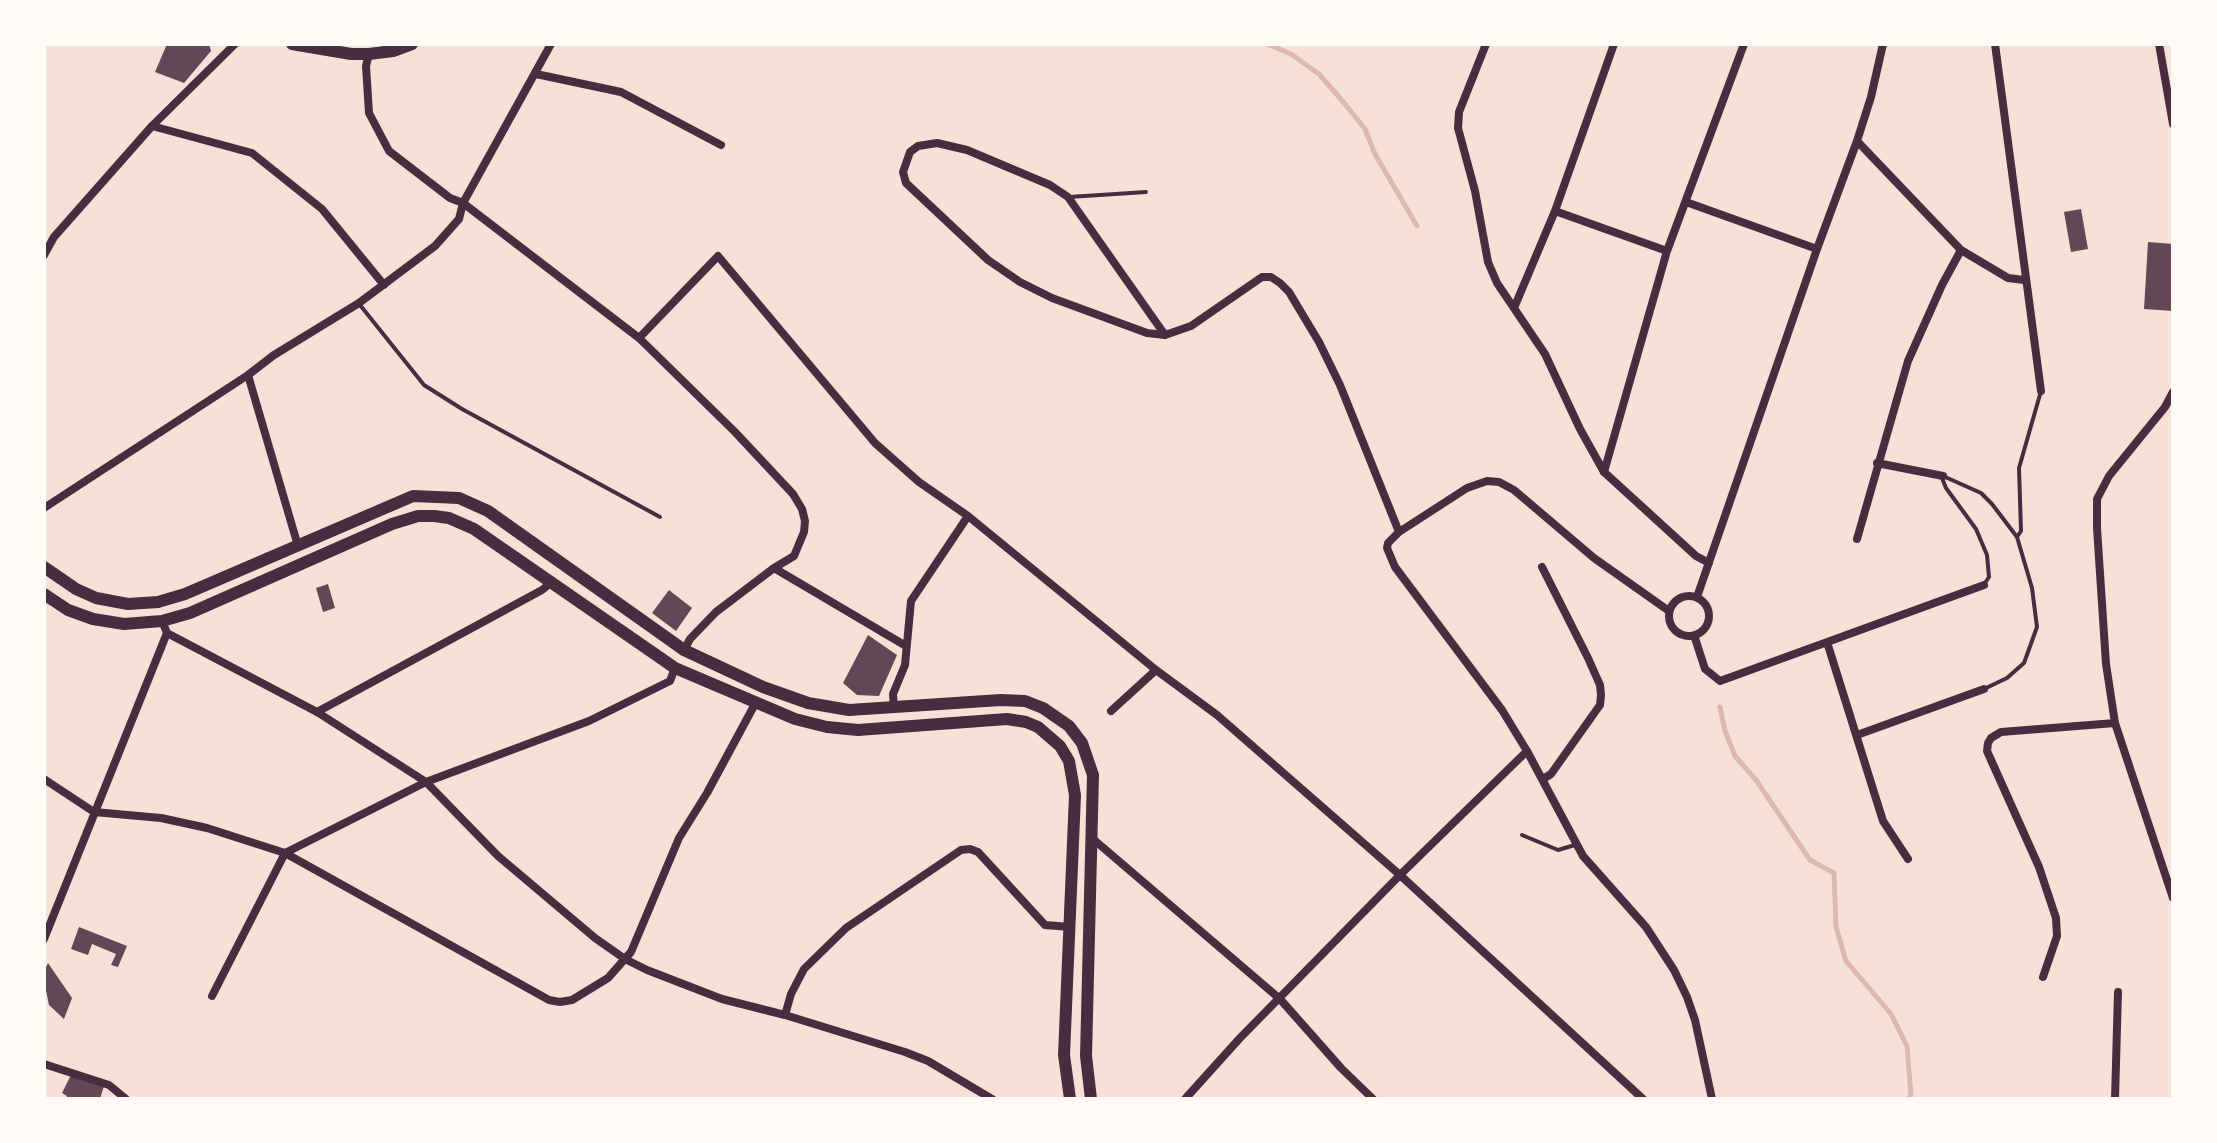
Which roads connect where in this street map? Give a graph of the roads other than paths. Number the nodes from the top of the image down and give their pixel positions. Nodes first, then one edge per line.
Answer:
1 (235, 44) edge
2 (292, 44) edge
3 (412, 44) edge
4 (551, 44) edge
5 (1486, 44) edge
6 (1614, 44) edge
7 (1744, 44) edge
8 (1883, 44) edge
9 (1995, 44) edge
10 (2159, 44) edge
11 (369, 49) edge
12 (536, 74) junction
13 (2173, 124) edge
14 (152, 126) junction
15 (1857, 141) junction
16 (721, 145) dead end
17 (1146, 192) dead end
18 (1068, 197) junction
19 (1686, 202) junction
20 (463, 203) junction
21 (1555, 211) junction
22 (44, 233) edge
23 (54, 237) junction
24 (1817, 249) junction
25 (1961, 250) junction
26 (1667, 251) junction
27 (44, 255) edge
28 (2024, 280) junction
29 (384, 285) junction
30 (359, 303) junction
31 (1514, 308) junction
32 (1165, 335) junction
33 (639, 338) junction
34 (248, 375) junction
35 (2041, 391) joint
36 (2173, 392) edge
37 (1877, 463) junction
38 (1604, 472) junction
39 (1943, 476) junction
40 (44, 508) edge
41 (968, 516) junction
42 (660, 517) dead end
43 (1399, 532) junction
44 (2017, 537) junction
45 (1857, 539) dead end
46 (298, 546) junction
47 (306, 563) junction
48 (1709, 563) junction
49 (563, 565) junction
50 (44, 567) edge
51 (1542, 567) dead end
52 (774, 568) junction
53 (552, 582) junction
54 (1984, 585) joint
55 (44, 594) edge
56 (1697, 597) junction
57 (158, 602) junction
58 (1669, 611) junction
59 (164, 627) junction
60 (1694, 635) junction
61 (1827, 642) junction
62 (906, 646) junction
63 (684, 650) junction
64 (675, 668) junction
65 (1156, 670) junction
66 (763, 687) junction
67 (1984, 689) joint
68 (755, 704) junction
69 (894, 708) junction
70 (1111, 711) dead end
71 (317, 712) junction
72 (2115, 723) junction
73 (1857, 735) junction
74 (1527, 751) junction
75 (44, 779) edge
76 (1543, 779) junction
77 (426, 782) junction
78 (94, 812) junction
79 (1522, 835) dead end
80 (1073, 838) junction
81 (1093, 839) junction
82 (1576, 844) junction
83 (285, 853) junction
84 (1908, 859) dead end
85 (1400, 875) junction
86 (2173, 898) edge
87 (1070, 927) junction
88 (44, 939) edge
89 (625, 959) junction
90 (2043, 977) dead end
91 (2118, 992) dead end
92 (212, 996) dead end
93 (1280, 999) junction
94 (785, 1015) junction
95 (44, 1064) edge
96 (126, 1099) edge
97 (992, 1099) edge
98 (1070, 1099) edge
99 (1091, 1099) edge
100 (1185, 1099) edge
101 (1373, 1099) edge
102 (1643, 1099) edge
103 (1712, 1099) edge
104 (2115, 1099) edge

1 - 14 street
2 - 11 main road
3 - 11 main road
4 - 12 street
5 - 31 street
6 - 21 street
7 - 19 street
8 - 15 street
9 - 28 street
10 - 13 street
11 - 20 street
12 - 16 street
12 - 20 street
14 - 23 street
14 - 29 street
15 - 24 street
15 - 25 street
17 - 18 lane
18 - 32 street
18 - 32 street
19 - 24 street
19 - 26 street
20 - 29 street
20 - 33 street
21 - 26 street
21 - 31 street
22 - 23 street
23 - 27 street
24 - 48 street
25 - 28 street
25 - 37 street
26 - 38 street
28 - 35 street
29 - 30 street
30 - 34 street
30 - 42 lane
31 - 38 street
32 - 43 street
33 - 41 street
33 - 52 street
34 - 40 street
34 - 46 street
35 - 44 lane
36 - 72 street
37 - 39 street
37 - 45 street
38 - 48 street
39 - 44 lane
39 - 54 lane
41 - 62 street
41 - 65 street
43 - 58 street
43 - 74 street
44 - 67 lane
46 - 47 main road
46 - 49 main road
46 - 57 main road
47 - 53 main road
47 - 59 main road
48 - 56 street
49 - 53 main road
49 - 63 main road
50 - 57 main road
51 - 76 street
52 - 62 street
52 - 63 street
53 - 64 main road
53 - 71 street
54 - 61 street
55 - 59 main road
56 - 58 street
56 - 60 street
57 - 59 main road
58 - 60 street
59 - 71 street
59 - 78 street
60 - 61 street
61 - 73 street
62 - 69 street
63 - 64 main road
63 - 66 main road
64 - 68 main road
64 - 77 street
65 - 70 street
65 - 85 street
66 - 68 main road
66 - 69 main road
67 - 73 street
68 - 80 main road
68 - 89 street
69 - 81 main road
71 - 77 street
72 - 86 street
72 - 90 street
73 - 84 street
74 - 76 street
74 - 85 street
75 - 78 street
76 - 82 street
77 - 83 street
77 - 89 street
78 - 83 street
78 - 88 street
79 - 82 lane
80 - 81 main road
80 - 87 main road
81 - 93 street
81 - 99 main road
82 - 103 street
83 - 89 street
83 - 92 street
85 - 93 street
85 - 102 street
87 - 94 street
87 - 98 main road
89 - 94 street
91 - 104 street
93 - 100 street
93 - 101 street
94 - 97 street
95 - 96 street

